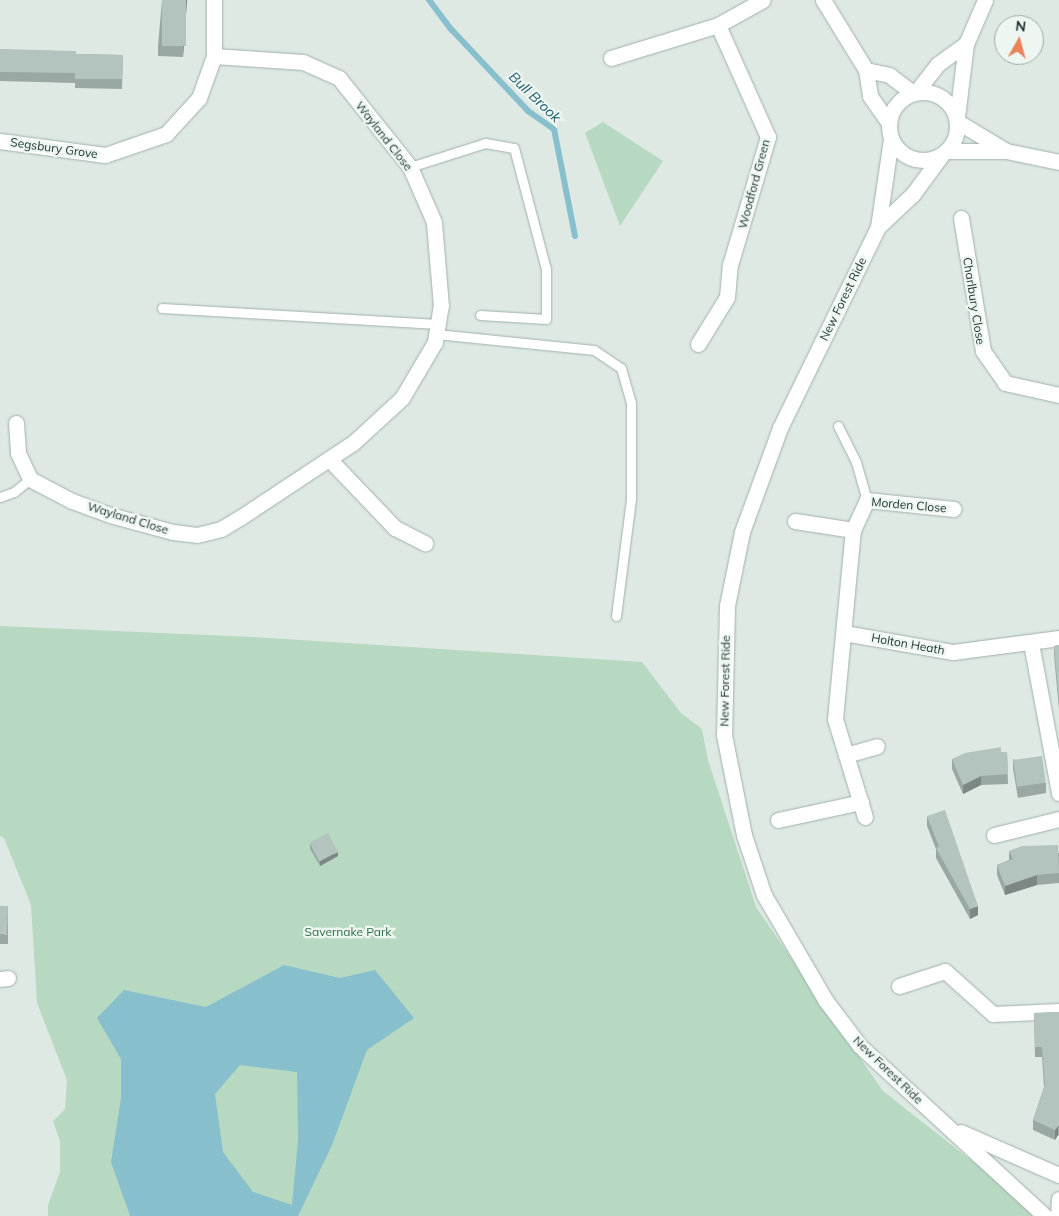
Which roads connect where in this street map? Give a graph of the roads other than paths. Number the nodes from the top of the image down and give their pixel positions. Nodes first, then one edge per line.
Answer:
1 (214, 0) edge
2 (763, 0) edge
3 (823, 0) edge
4 (984, 0) edge
5 (718, 25) junction
6 (966, 44) junction
7 (214, 56) junction
8 (611, 58) dead end
9 (866, 70) junction
10 (915, 93) junction
11 (958, 120) junction
12 (889, 122) junction
13 (891, 139) junction
14 (0, 141) edge
15 (1006, 151) junction
16 (945, 154) junction
17 (1059, 162) edge
18 (410, 167) junction
19 (961, 218) dead end
20 (878, 227) junction
21 (162, 308) dead end
22 (480, 315) dead end
23 (437, 329) junction
24 (698, 344) dead end
25 (1059, 395) edge
26 (16, 423) dead end
27 (838, 426) dead end
28 (330, 460) junction
29 (30, 479) junction
30 (0, 496) edge
31 (867, 500) junction
32 (954, 509) dead end
33 (795, 521) dead end
34 (853, 530) junction
35 (425, 543) dead end
36 (616, 616) dead end
37 (844, 633) junction
38 (1059, 638) edge
39 (1031, 643) junction
40 (877, 746) dead end
41 (846, 755) junction
42 (1059, 793) edge
43 (860, 802) junction
44 (864, 817) dead end
45 (1059, 819) edge
46 (778, 820) dead end
47 (994, 835) dead end
48 (899, 986) dead end
49 (1059, 1011) edge
50 (946, 1125) junction
51 (1059, 1175) edge
52 (1059, 1199) edge
53 (1044, 1216) edge
54 (1058, 1216) edge

1 - 7 street, Segsbury Grove
2 - 5 street
3 - 9 street
4 - 6 street, New Forest Ride
5 - 8 street
5 - 24 street, Woodford Green
6 - 10 street
6 - 11 street, New Forest Ride
7 - 14 street, Segsbury Grove
7 - 18 street, Wayland Close
9 - 10 street
9 - 12 street
10 - 11 street
10 - 12 street
11 - 15 street
11 - 16 street, New Forest Ride
12 - 13 street, New Forest Ride
13 - 16 street
13 - 20 street, New Forest Ride
15 - 16 street
15 - 17 street
16 - 20 street, New Forest Ride
18 - 22 lane
18 - 23 street, Wayland Close
19 - 25 street, Charlbury Close
20 - 50 street, New Forest Ride
21 - 23 lane
23 - 28 street, Wayland Close
23 - 36 lane
26 - 29 street
27 - 31 lane
28 - 29 street, Wayland Close
28 - 35 street
29 - 30 lane
31 - 32 street, Morden Close
31 - 34 street, Morden Close
33 - 34 street
34 - 37 street, Morden Close
37 - 39 street, Holton Heath
37 - 41 street, Morden Close
38 - 39 street, Holton Heath
39 - 42 street
40 - 41 street
41 - 43 street, Morden Close
43 - 44 street, Morden Close
43 - 46 street
45 - 47 street
48 - 49 street
50 - 51 street, New Forest Ride
50 - 53 street, New Forest Ride
52 - 54 street

